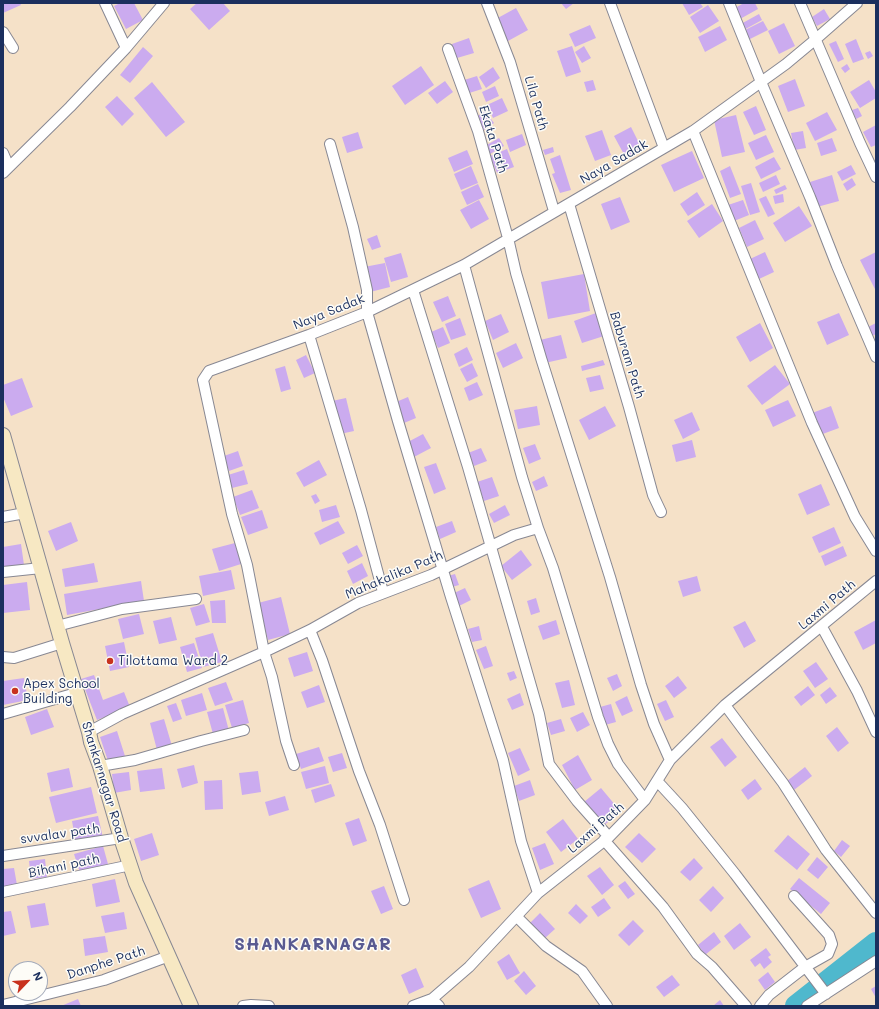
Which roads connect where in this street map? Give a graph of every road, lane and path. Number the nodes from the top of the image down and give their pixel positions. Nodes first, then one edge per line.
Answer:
1 (105, 3) edge
2 (164, 3) edge
3 (487, 3) edge
4 (610, 3) edge
5 (729, 3) edge
6 (800, 3) edge
7 (857, 3) edge
8 (3, 32) edge
9 (816, 39) junction
10 (13, 48) dead end
11 (126, 48) junction
12 (448, 49) dead end
13 (760, 82) junction
14 (693, 131) junction
15 (330, 144) dead end
16 (664, 148) junction
17 (3, 152) edge
18 (6, 170) edge
19 (876, 177) edge
20 (568, 204) junction
21 (554, 211) junction
22 (508, 238) junction
23 (464, 265) junction
24 (413, 290) junction
25 (367, 312) junction
26 (309, 335) junction
27 (876, 357) edge
28 (3, 435) edge
29 (5, 451) edge
30 (661, 512) dead end
31 (25, 513) junction
32 (3, 517) edge
33 (538, 528) junction
34 (490, 546) junction
35 (876, 551) edge
36 (41, 568) junction
37 (442, 569) junction
38 (3, 572) edge
39 (876, 581) edge
40 (383, 592) junction
41 (196, 599) dead end
42 (57, 626) junction
43 (822, 627) junction
44 (310, 630) junction
45 (62, 643) junction
46 (264, 652) junction
47 (3, 657) edge
48 (76, 693) junction
49 (725, 705) junction
50 (3, 714) edge
51 (244, 730) dead end
52 (89, 732) junction
53 (876, 732) edge
54 (670, 760) junction
55 (294, 765) dead end
56 (100, 766) junction
57 (658, 782) junction
58 (645, 800) junction
59 (121, 838) junction
60 (607, 838) junction
61 (3, 856) edge
62 (131, 865) junction
63 (3, 892) edge
64 (538, 894) junction
65 (794, 896) dead end
66 (404, 900) dead end
67 (876, 913) edge
68 (517, 917) junction
69 (170, 956) junction
70 (876, 961) edge
71 (806, 968) junction
72 (826, 994) junction
73 (436, 1002) edge
74 (812, 1004) edge
75 (3, 1005) edge
76 (191, 1006) edge
77 (243, 1006) edge
78 (269, 1006) edge
79 (413, 1006) edge
80 (607, 1006) edge
81 (746, 1006) edge
82 (760, 1006) edge

1 - 11 street
2 - 11 street
3 - 21 street, Lila Path
4 - 16 street
5 - 13 street
6 - 9 street
7 - 9 street, Naya Sadak
8 - 10 street
9 - 13 street, Naya Sadak
9 - 19 street
11 - 18 street
12 - 22 street, Ekata Path
13 - 14 street, Naya Sadak
13 - 27 street
14 - 16 street, Naya Sadak
14 - 35 street
15 - 25 street
16 - 20 street, Naya Sadak
17 - 18 street
20 - 21 street, Naya Sadak
20 - 30 street, Baburam Path
21 - 22 street, Naya Sadak
22 - 23 street, Naya Sadak
22 - 54 street, Ekata Path
23 - 24 street, Naya Sadak
23 - 33 street
24 - 25 street, Naya Sadak
24 - 34 street
25 - 26 street, Naya Sadak
25 - 37 street
26 - 40 street
26 - 46 street, Naya Sadak
28 - 29 street, Shankarnagar Road
29 - 31 street, Shankarnagar Road
31 - 32 street
31 - 36 street, Shankarnagar Road
33 - 34 street, Mahakalika Path
33 - 58 street
34 - 37 street, Mahakalika Path
34 - 60 street
36 - 38 street
36 - 42 street, Shankarnagar Road
37 - 40 street, Mahakalika Path
37 - 64 street
39 - 43 street, Laxmi Path
40 - 44 street, Mahakalika Path
41 - 42 street
42 - 45 street, Shankarnagar Road
43 - 49 street, Laxmi Path
43 - 53 street
44 - 46 street, Mahakalika Path
44 - 66 street
45 - 47 street
45 - 48 street, Shankarnagar Road
46 - 52 street
46 - 55 street, Naya Sadak
48 - 50 street
48 - 52 street, Shankarnagar Road
49 - 54 street, Laxmi Path
49 - 67 street
51 - 56 street
52 - 56 street, Shankarnagar Road
54 - 57 street, Laxmi Path
56 - 59 street, Shankarnagar Road
57 - 58 street, Laxmi Path
57 - 71 street
58 - 60 street, Laxmi Path
59 - 61 street, svvalav path
59 - 62 street, Shankarnagar Road
60 - 64 street, Laxmi Path
60 - 81 street
62 - 63 street, Bihani path
62 - 69 street, Shankarnagar Road
64 - 68 street, Laxmi Path
65 - 71 street
68 - 73 street, Laxmi Path
68 - 80 street
69 - 75 street, Danphe Path
69 - 76 street, Shankarnagar Road
70 - 72 street
71 - 72 street
71 - 82 street
72 - 74 street
73 - 79 street, Laxmi Path
77 - 78 street

